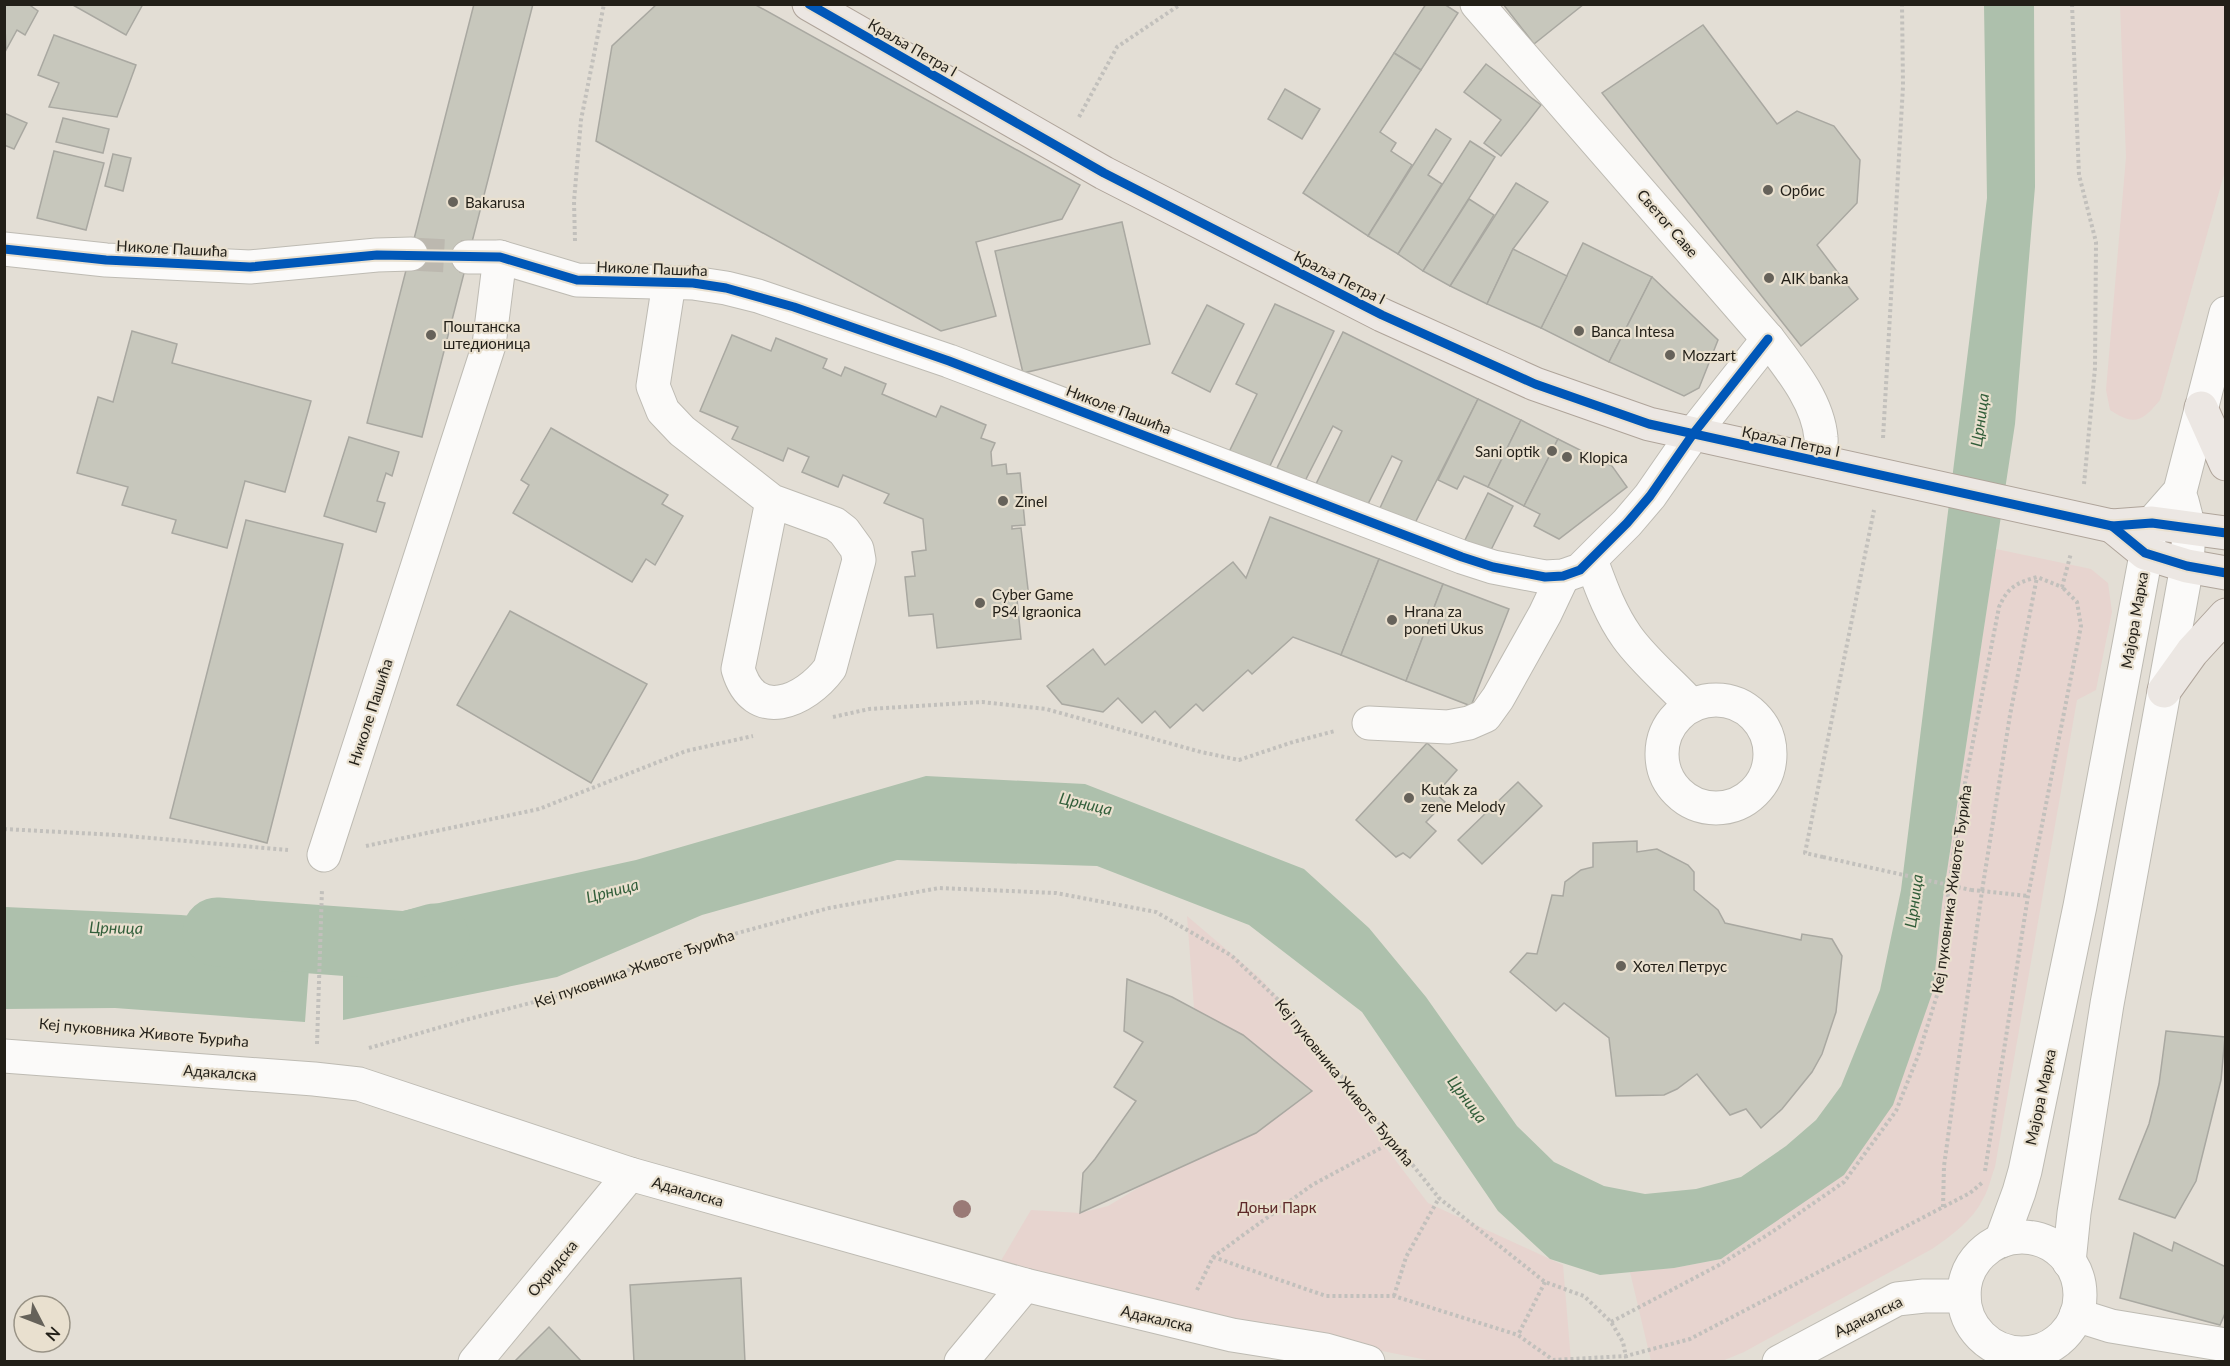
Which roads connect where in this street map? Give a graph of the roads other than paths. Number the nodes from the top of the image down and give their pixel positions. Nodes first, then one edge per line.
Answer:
1 (809, 4) edge
2 (1477, 4) edge
3 (4, 249) edge
4 (411, 254) tunnel mouth
5 (669, 283) junction
6 (2226, 313) edge
7 (1768, 339) junction
8 (2201, 408) junction
9 (1693, 434) junction
10 (1818, 461) junction
11 (2226, 464) edge
12 (2180, 490) junction
13 (772, 501) junction
14 (2188, 528) junction
15 (2226, 534) edge
16 (2149, 538) junction
17 (1591, 560) junction
18 (2187, 566) junction
19 (2226, 573) edge
20 (1563, 576) junction
21 (2226, 615) edge
22 (2164, 691) junction
23 (1691, 705) dead end
24 (1369, 723) road end
25 (324, 855) road end
26 (4, 1056) edge
27 (630, 1174) junction
28 (2001, 1241) junction
29 (2069, 1262) junction
30 (1025, 1285) junction
31 (1964, 1296) junction
32 (2076, 1316) junction
33 (2226, 1345) edge
34 (1998, 1355) edge
35 (2039, 1356) edge
36 (475, 1362) edge
37 (961, 1362) edge
38 (1368, 1362) edge
39 (1779, 1362) edge

1 - 9 main road, Краља Петра I
2 - 7 street, Светог Саве
3 - 4 street, Николе Пашића
5 - 13 street
5 - 20 street, Николе Пашића
5 - 25 street, Николе Пашића
6 - 8 street
7 - 9 street, Николе Пашића
7 - 10 street, Светог Саве
8 - 11 main road
8 - 12 street
9 - 10 main road, Краља Петра I
9 - 17 street, Николе Пашића
10 - 16 main road, Краља Петра I
12 - 14 street
12 - 16 street, Мајора Марка
13 - 13 street
14 - 15 main road
14 - 16 main road
14 - 18 street
16 - 18 main road
16 - 28 street, Мајора Марка
17 - 20 street, Николе Пашића
17 - 23 street
18 - 19 main road
18 - 22 street
20 - 24 street
21 - 22 main road
22 - 29 street
26 - 27 street, Адакалска
27 - 30 street, Адакалска
27 - 36 street, Охридска
28 - 29 street
28 - 31 street
29 - 32 street
30 - 37 street
30 - 38 street, Адакалска
31 - 34 street
31 - 39 street, Адакалска
32 - 33 street
32 - 35 street
34 - 35 street

